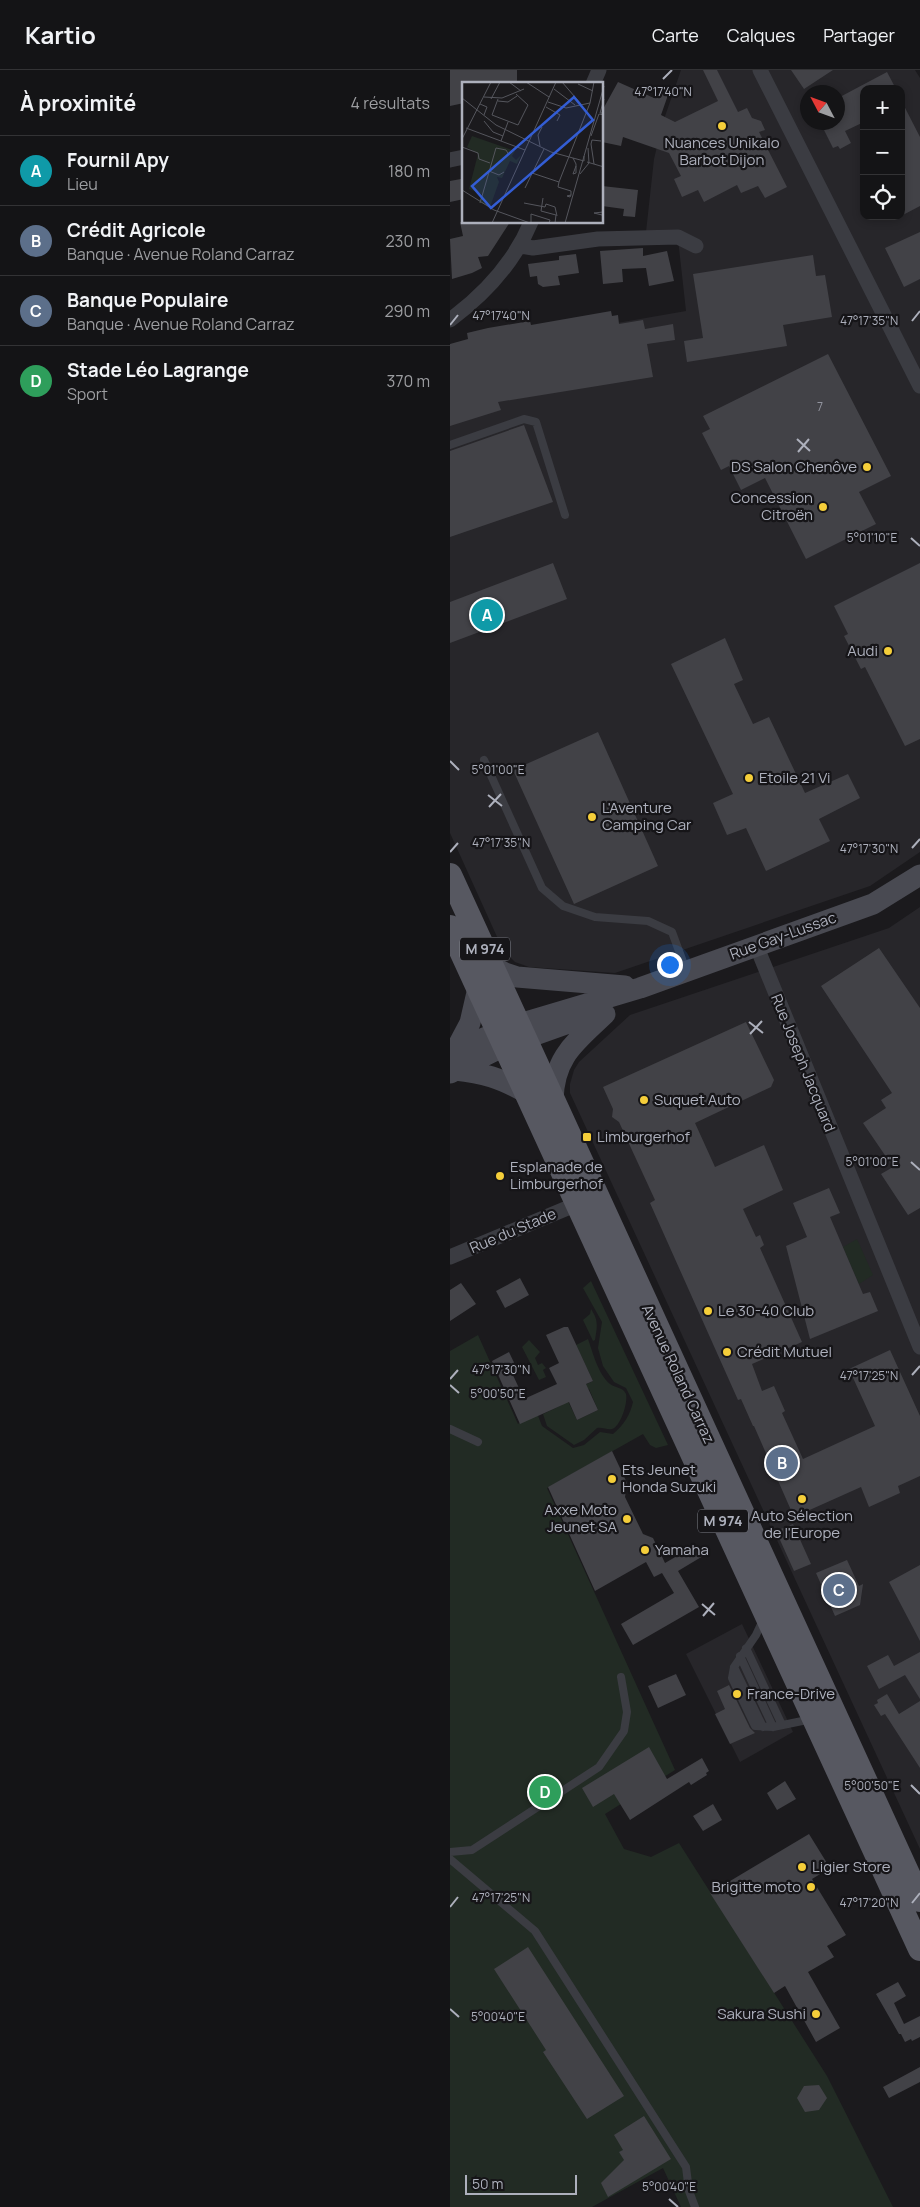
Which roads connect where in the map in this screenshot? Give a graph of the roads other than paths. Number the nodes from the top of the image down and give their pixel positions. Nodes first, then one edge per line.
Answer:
1 (599, 70) edge
2 (760, 70) edge
3 (594, 82) edge
4 (530, 224) edge
5 (521, 246) junction
6 (696, 246) dead end
7 (450, 320) edge
8 (920, 386) edge
9 (450, 445) edge
10 (565, 515) dead end
11 (484, 760) dead end
12 (920, 874) edge
13 (450, 875) edge
14 (450, 927) edge
15 (756, 945) junction
16 (492, 966) junction
17 (686, 972) junction
18 (478, 988) junction
19 (640, 988) junction
20 (613, 1006) junction
21 (512, 1035) junction
22 (452, 1063) edge
23 (525, 1092) junction
24 (553, 1100) junction
25 (577, 1204) junction
26 (450, 1257) edge
27 (920, 1347) edge
28 (450, 1429) edge
29 (478, 1442) dead end
30 (766, 1614) junction
31 (746, 1648) junction
32 (740, 1656) junction
33 (621, 1677) dead end
34 (814, 1718) junction
35 (782, 1725) junction
36 (773, 1727) junction
37 (450, 1852) edge
38 (450, 1859) edge
39 (920, 1900) edge
40 (920, 1949) edge
41 (695, 2207) edge

1 - 3 street
2 - 8 street
4 - 5 street
5 - 6 street
5 - 7 street
9 - 10 lane
11 - 17 lane
12 - 15 main road, Rue Gay-Lussac
13 - 16 main road, Avenue Roland Carraz / M 974
14 - 18 main road, Avenue Roland Carraz / M 974
15 - 17 main road, Rue Gay-Lussac
15 - 27 street, Rue Joseph Jacquard
16 - 19 main road
16 - 21 main road, Avenue Roland Carraz / M 974
17 - 19 main road, Rue Gay-Lussac
18 - 21 main road, Avenue Roland Carraz / M 974
18 - 22 main road
19 - 20 main road, Rue Gay-Lussac
19 - 21 main road, Rue Gay-Lussac
20 - 21 main road, Rue Gay-Lussac
20 - 24 main road
21 - 22 main road
21 - 23 main road, Avenue Roland Carraz / M 974
21 - 24 main road, Avenue Roland Carraz / M 974
22 - 23 main road
23 - 25 main road, Avenue Roland Carraz / M 974
24 - 39 main road, Avenue Roland Carraz / M 974
25 - 26 street, Rue du Stade
25 - 30 main road, Avenue Roland Carraz / M 974
28 - 29 lane
30 - 31 lane
30 - 34 main road, Avenue Roland Carraz / M 974
31 - 32 lane
31 - 35 lane
32 - 36 lane
32 - 36 lane
33 - 37 lane
34 - 35 lane
34 - 40 main road, Avenue Roland Carraz / M 974
35 - 36 lane
38 - 41 lane

